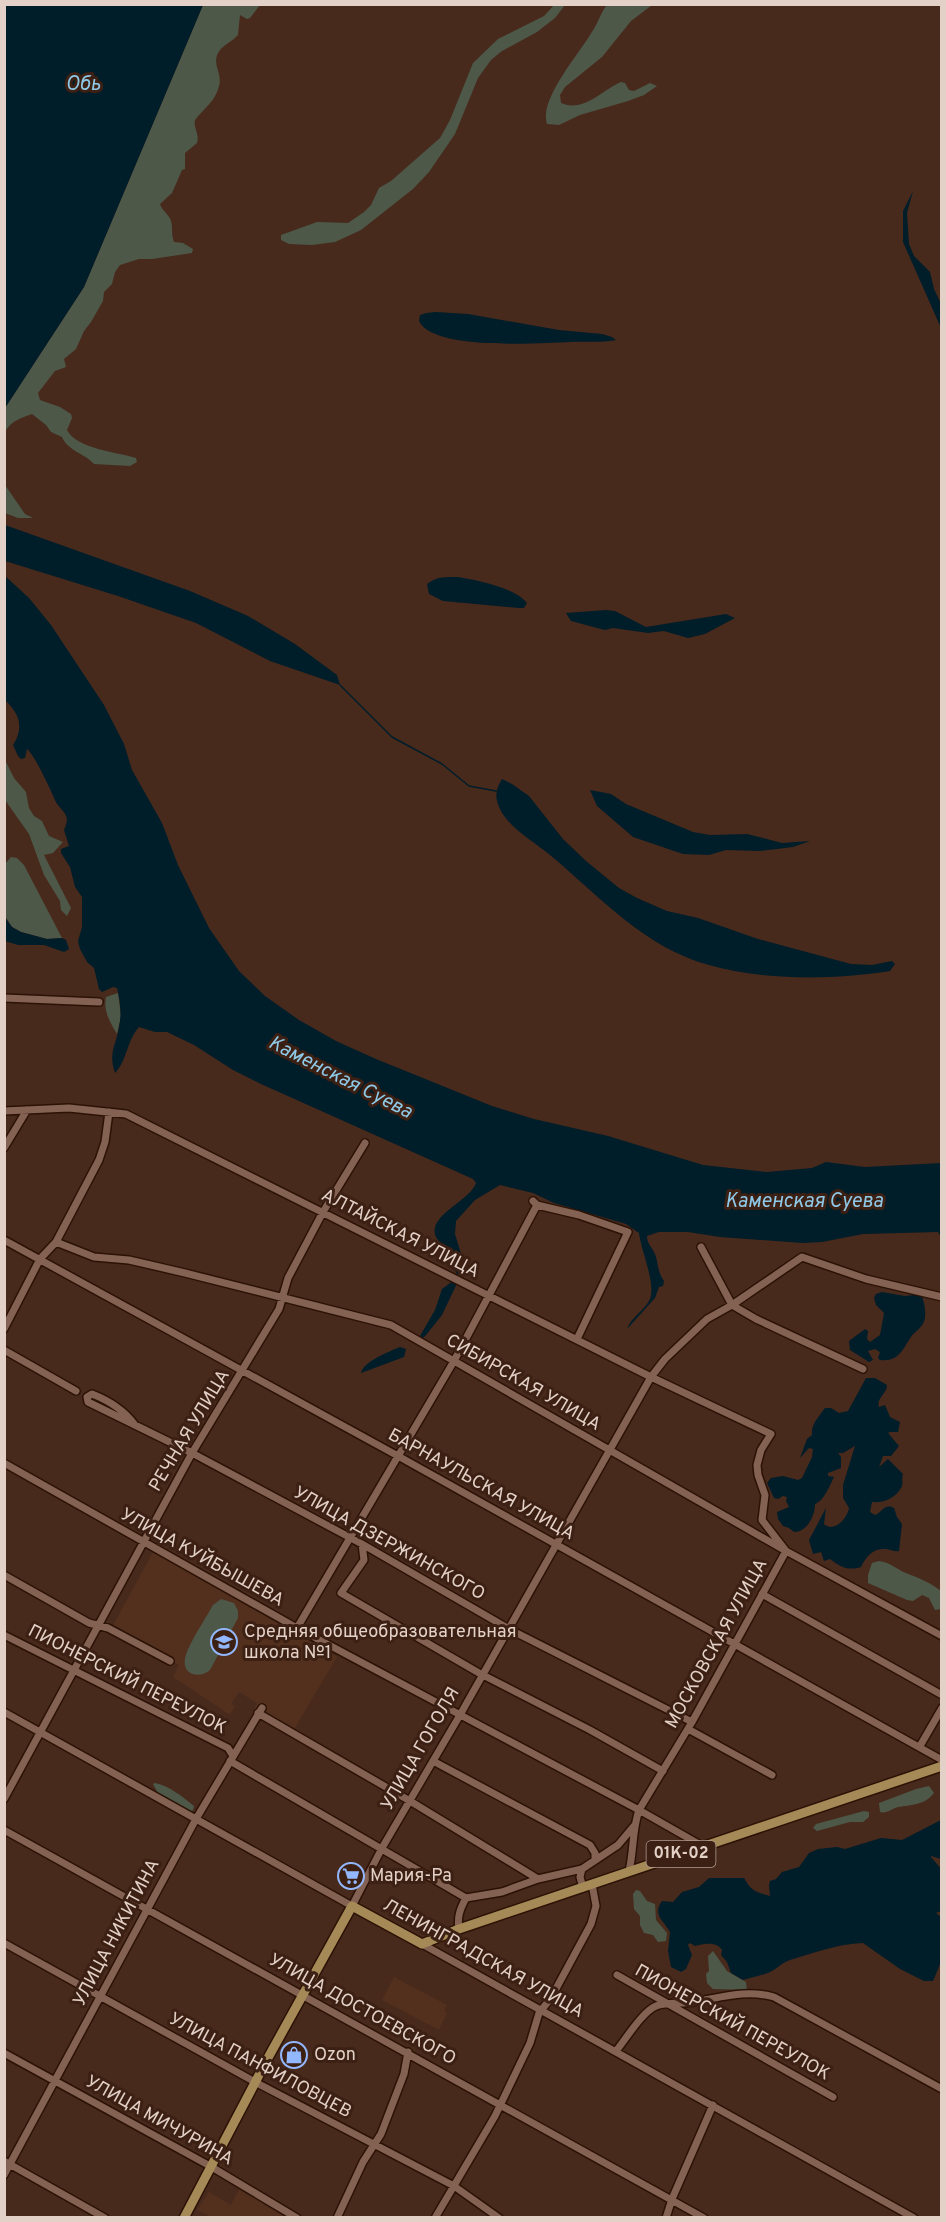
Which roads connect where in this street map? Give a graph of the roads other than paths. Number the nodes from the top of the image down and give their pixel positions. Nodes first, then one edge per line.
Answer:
1 (4, 998) edge
2 (99, 1002) dead end
3 (27, 1110) junction
4 (4, 1111) edge
5 (110, 1112) junction
6 (365, 1143) dead end
7 (4, 1148) edge
8 (323, 1212) junction
9 (4, 1240) edge
10 (56, 1242) junction
11 (701, 1247) dead end
12 (40, 1259) junction
13 (489, 1295) junction
14 (942, 1297) edge
15 (281, 1298) junction
16 (732, 1305) junction
17 (4, 1329) edge
18 (577, 1339) junction
19 (4, 1350) edge
20 (454, 1361) junction
21 (863, 1369) dead end
22 (243, 1371) junction
23 (651, 1377) junction
24 (76, 1391) dead end
25 (135, 1425) junction
26 (771, 1434) joint
27 (610, 1450) junction
28 (192, 1453) junction
29 (398, 1456) junction
30 (4, 1463) edge
31 (350, 1539) junction
32 (143, 1542) junction
33 (362, 1544) junction
34 (557, 1544) junction
35 (786, 1551) junction
36 (4, 1575) edge
37 (762, 1594) junction
38 (98, 1624) junction
39 (297, 1628) junction
40 (509, 1629) junction
41 (4, 1635) edge
42 (942, 1636) edge
43 (736, 1644) junction
44 (170, 1661) dead end
45 (73, 1670) junction
46 (483, 1675) junction
47 (942, 1695) edge
48 (942, 1707) edge
49 (4, 1712) edge
50 (460, 1715) junction
51 (690, 1725) junction
52 (40, 1732) junction
53 (920, 1746) junction
54 (231, 1759) junction
55 (942, 1760) edge
56 (434, 1761) junction
57 (942, 1766) edge
58 (663, 1771) junction
59 (772, 1775) dead end
60 (4, 1799) edge
61 (410, 1801) junction
62 (639, 1810) junction
63 (196, 1819) junction
64 (634, 1826) junction
65 (4, 1830) edge
66 (704, 1846) junction
67 (382, 1848) junction
68 (595, 1860) junction
69 (582, 1869) junction
70 (629, 1871) junction
71 (538, 1879) junction
72 (588, 1886) junction
73 (466, 1898) junction
74 (352, 1906) junction
75 (148, 1908) junction
76 (459, 1929) junction
77 (4, 1943) edge
78 (422, 1944) junction
79 (617, 1975) dead end
80 (303, 1994) junction
81 (100, 1996) junction
82 (669, 2004) junction
83 (542, 2009) junction
84 (616, 2051) junction
85 (408, 2052) junction
86 (4, 2053) edge
87 (55, 2081) junction
88 (255, 2082) junction
89 (942, 2089) edge
90 (833, 2097) dead end
91 (501, 2104) junction
92 (713, 2105) junction
93 (374, 2144) junction
94 (7, 2163) edge
95 (210, 2166) junction
96 (4, 2175) edge
97 (454, 2186) junction
98 (672, 2199) junction
99 (105, 2217) edge
100 (184, 2217) edge
101 (297, 2217) edge
102 (337, 2217) edge
103 (435, 2217) edge
104 (499, 2217) edge
105 (666, 2217) edge
106 (704, 2217) edge
107 (914, 2217) edge

1 - 2 street
3 - 4 street, АЛТАЙСКАЯ УЛИЦА
3 - 5 street, АЛТАЙСКАЯ УЛИЦА
3 - 7 street
5 - 8 street, АЛТАЙСКАЯ УЛИЦА
5 - 10 street
6 - 8 street, РЕЧНАЯ УЛИЦА
8 - 13 street, АЛТАЙСКАЯ УЛИЦА
8 - 15 street, РЕЧНАЯ УЛИЦА
9 - 12 street, БАРНАУЛЬСКАЯ УЛИЦА
10 - 12 street
10 - 15 street, СИБИРСКАЯ УЛИЦА
11 - 16 street
12 - 17 street
12 - 22 street, БАРНАУЛЬСКАЯ УЛИЦА
13 - 18 street, АЛТАЙСКАЯ УЛИЦА
13 - 18 street
13 - 20 street
14 - 16 street, УЛИЦА ГОГОЛЯ
15 - 20 street, СИБИРСКАЯ УЛИЦА
15 - 22 street, РЕЧНАЯ УЛИЦА
16 - 21 street
16 - 23 street, УЛИЦА ГОГОЛЯ
18 - 23 street, АЛТАЙСКАЯ УЛИЦА
19 - 24 street
20 - 27 street, СИБИРСКАЯ УЛИЦА
20 - 29 street
22 - 28 street, РЕЧНАЯ УЛИЦА
22 - 29 street, БАРНАУЛЬСКАЯ УЛИЦА
23 - 26 street, АЛТАЙСКАЯ УЛИЦА
23 - 27 street, УЛИЦА ГОГОЛЯ
25 - 25 street, УЛИЦА ДЗЕРЖИНСКОГО
25 - 28 street, УЛИЦА ДЗЕРЖИНСКОГО
26 - 35 street, МОСКОВСКАЯ УЛИЦА
27 - 34 street, УЛИЦА ГОГОЛЯ
27 - 35 street, СИБИРСКАЯ УЛИЦА
28 - 31 street, УЛИЦА ДЗЕРЖИНСКОГО
28 - 32 street, РЕЧНАЯ УЛИЦА
29 - 31 street
29 - 34 street, БАРНАУЛЬСКАЯ УЛИЦА
30 - 32 street, УЛИЦА КУЙБЫШЕВА
31 - 33 street, УЛИЦА ДЗЕРЖИНСКОГО
31 - 39 street
32 - 38 street, РЕЧНАЯ УЛИЦА
32 - 39 street, УЛИЦА КУЙБЫШЕВА
33 - 40 street, УЛИЦА ДЗЕРЖИНСКОГО
33 - 46 street
34 - 40 street, УЛИЦА ГОГОЛЯ
34 - 43 street, БАРНАУЛЬСКАЯ УЛИЦА
35 - 37 street, МОСКОВСКАЯ УЛИЦА
35 - 42 street, СИБИРСКАЯ УЛИЦА
36 - 38 street
37 - 43 street, МОСКОВСКАЯ УЛИЦА
37 - 47 street
38 - 44 street
38 - 45 street, РЕЧНАЯ УЛИЦА
39 - 50 street, УЛИЦА КУЙБЫШЕВА
40 - 46 street, УЛИЦА ГОГОЛЯ
40 - 51 street, УЛИЦА ДЗЕРЖИНСКОГО
41 - 45 street, ПИОНЕРСКИЙ ПЕРЕУЛОК
43 - 51 street, МОСКОВСКАЯ УЛИЦА
43 - 53 street, БАРНАУЛЬСКАЯ УЛИЦА
45 - 52 street, РЕЧНАЯ УЛИЦА
45 - 54 street, ПИОНЕРСКИЙ ПЕРЕУЛОК
46 - 50 street, УЛИЦА ГОГОЛЯ
46 - 58 street
48 - 53 street
49 - 52 street, ЛЕНИНГРАДСКАЯ УЛИЦА
50 - 56 street, УЛИЦА ГОГОЛЯ
50 - 62 street, УЛИЦА КУЙБЫШЕВА
51 - 58 street, МОСКОВСКАЯ УЛИЦА
51 - 59 street, УЛИЦА ДЗЕРЖИНСКОГО
52 - 60 street, РЕЧНАЯ УЛИЦА
52 - 63 street, ЛЕНИНГРАДСКАЯ УЛИЦА
53 - 55 street, БАРНАУЛЬСКАЯ УЛИЦА
54 - 61 street, УЛИЦА НИКИТИНА
54 - 63 street, УЛИЦА НИКИТИНА
54 - 67 street, ПИОНЕРСКИЙ ПЕРЕУЛОК
56 - 61 street, УЛИЦА ГОГОЛЯ
56 - 68 street
57 - 66 main road, 01К-02
58 - 62 street, МОСКОВСКАЯ УЛИЦА
61 - 67 street, УЛИЦА ГОГОЛЯ
61 - 71 street
62 - 64 street, МОСКОВСКАЯ УЛИЦА
62 - 66 street, УЛИЦА КУЙБЫШЕВА
63 - 74 street, ЛЕНИНГРАДСКАЯ УЛИЦА
63 - 75 street, УЛИЦА НИКИТИНА
64 - 68 street
64 - 70 street, МОСКОВСКАЯ УЛИЦА
65 - 75 street, УЛИЦА ДОСТОЕВСКОГО
66 - 70 main road, 01К-02
67 - 73 street, ПИОНЕРСКИЙ ПЕРЕУЛОК
67 - 74 street, УЛИЦА ГОГОЛЯ
68 - 69 street
69 - 71 street
69 - 72 street
70 - 72 main road, 01К-02
71 - 73 street
72 - 76 main road, 01К-02
72 - 83 street
73 - 76 street
74 - 78 main road, ЛЕНИНГРАДСКАЯ УЛИЦА
74 - 80 main road, УЛИЦА ГОГОЛЯ
75 - 80 street, УЛИЦА ДОСТОЕВСКОГО
75 - 81 street, УЛИЦА НИКИТИНА
76 - 78 main road, 01К-02
77 - 81 street, УЛИЦА ПАНФИЛОВЦЕВ
78 - 83 street, ЛЕНИНГРАДСКАЯ УЛИЦА
79 - 82 street, ПИОНЕРСКИЙ ПЕРЕУЛОК
80 - 85 street, УЛИЦА ДОСТОЕВСКОГО
80 - 88 main road, УЛИЦА ГОГОЛЯ
81 - 87 street, УЛИЦА НИКИТИНА
81 - 88 street, УЛИЦА ПАНФИЛОВЦЕВ
82 - 84 street
82 - 89 street
82 - 90 street, ПИОНЕРСКИЙ ПЕРЕУЛОК
83 - 84 street, ЛЕНИНГРАДСКАЯ УЛИЦА
83 - 91 street
84 - 92 street, ЛЕНИНГРАДСКАЯ УЛИЦА
85 - 91 street, УЛИЦА ДОСТОЕВСКОГО
85 - 93 street
86 - 87 street, УЛИЦА МИЧУРИНА
87 - 94 street, УЛИЦА НИКИТИНА
87 - 95 street, УЛИЦА МИЧУРИНА
88 - 93 street, УЛИЦА ПАНФИЛОВЦЕВ
88 - 95 main road, УЛИЦА ГОГОЛЯ
91 - 97 street
91 - 98 street, УЛИЦА ДОСТОЕВСКОГО
92 - 98 street
92 - 107 street, ЛЕНИНГРАДСКАЯ УЛИЦА
93 - 97 street, УЛИЦА ПАНФИЛОВЦЕВ
93 - 102 street
94 - 96 street, УЛИЦА НИКИТИНА
94 - 99 street
95 - 100 main road, УЛИЦА ГОГОЛЯ
95 - 101 street, УЛИЦА МИЧУРИНА
97 - 103 street
97 - 104 street, УЛИЦА ПАНФИЛОВЦЕВ
98 - 105 street
98 - 106 street, УЛИЦА ДОСТОЕВСКОГО

